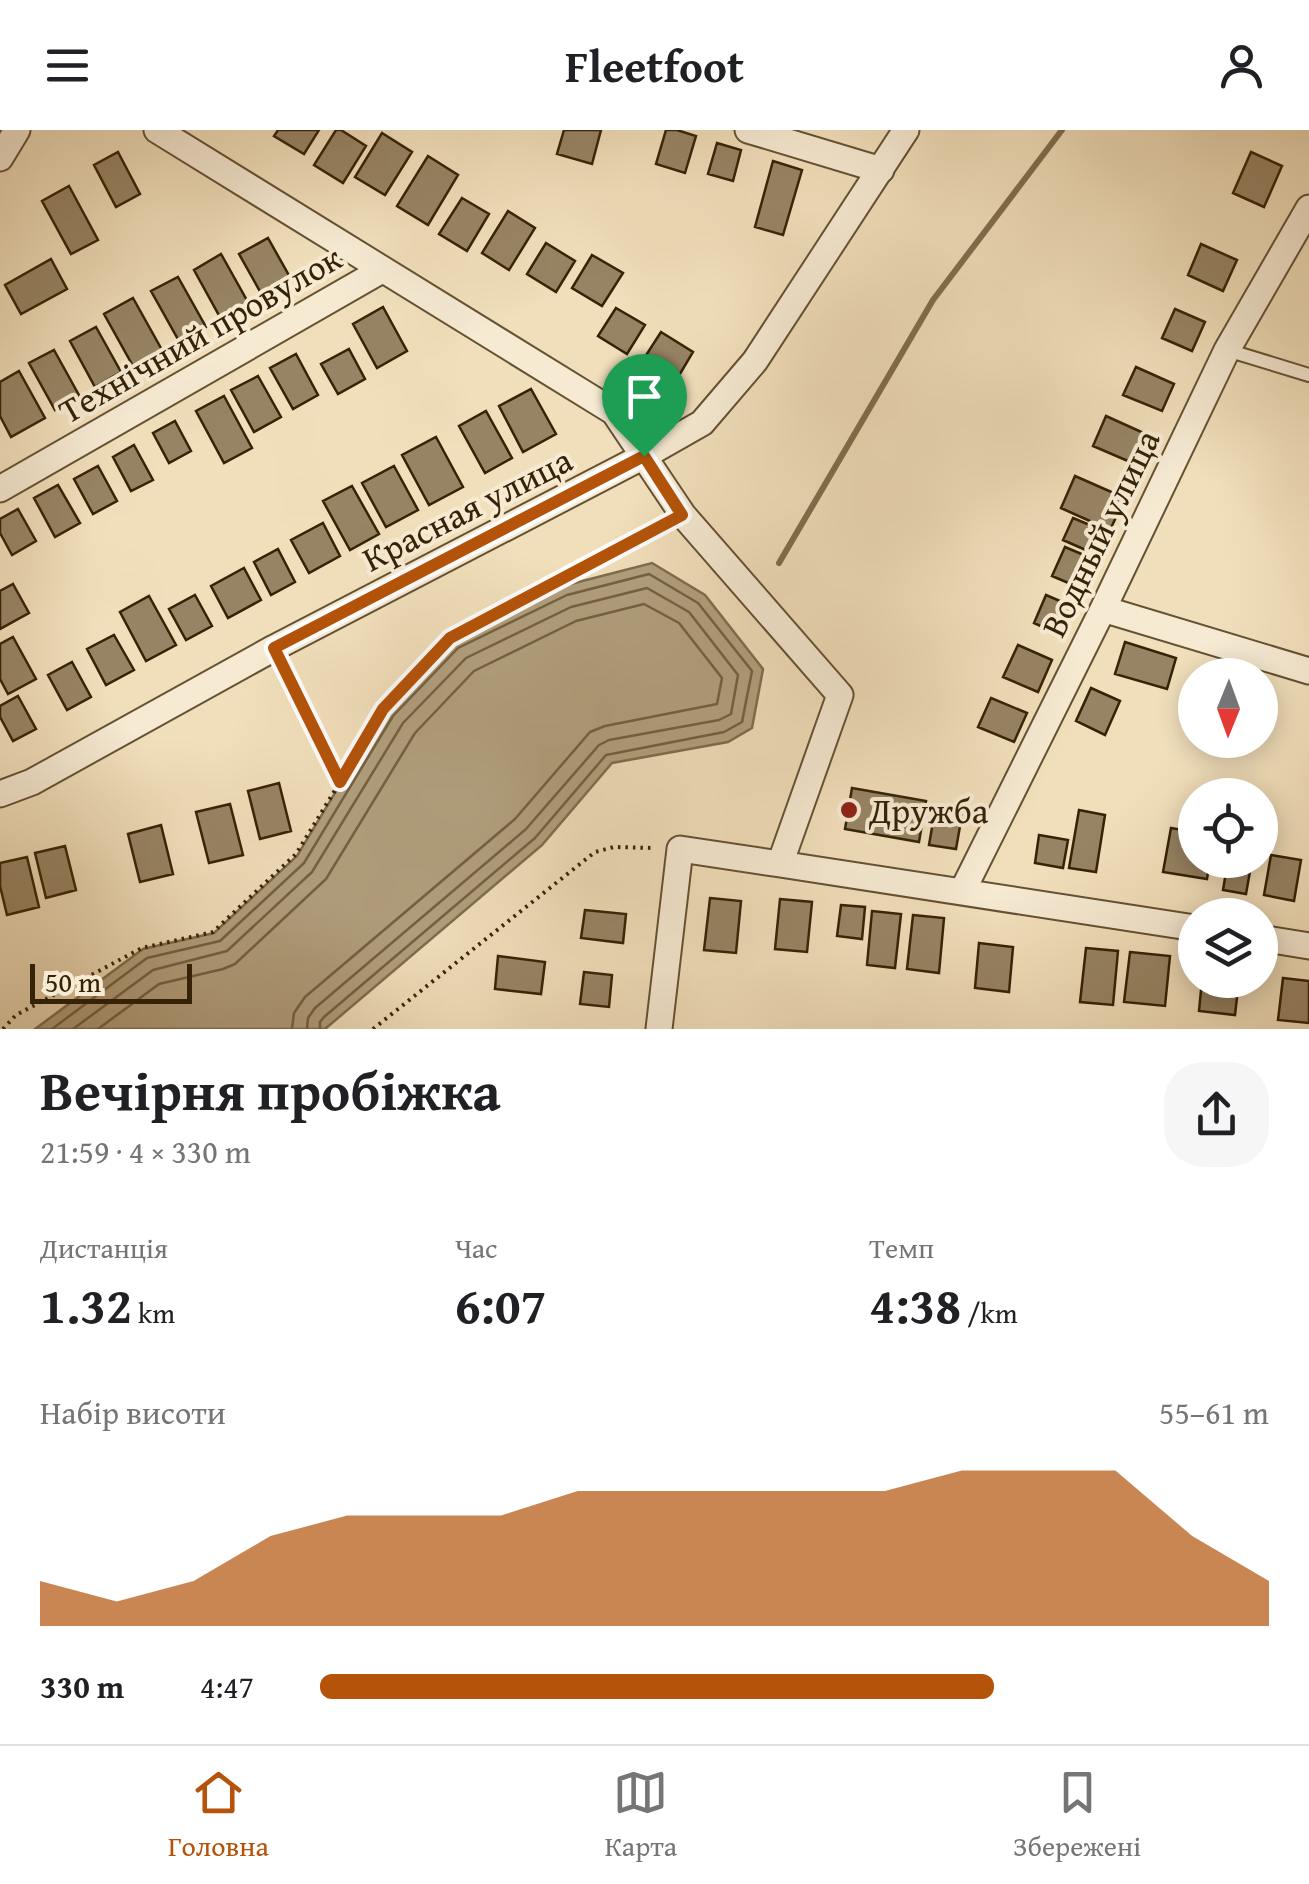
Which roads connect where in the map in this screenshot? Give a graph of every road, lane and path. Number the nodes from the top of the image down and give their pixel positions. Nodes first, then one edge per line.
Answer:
1 (16, 130) edge
2 (158, 130) edge
3 (748, 130) edge
4 (906, 130) edge
5 (0, 158) edge
6 (881, 170) junction
7 (1309, 208) edge
8 (382, 270) junction
9 (1227, 350) junction
10 (1309, 375) edge
11 (644, 456) junction
12 (0, 489) edge
13 (682, 515) junction
14 (1102, 610) junction
15 (274, 648) junction
16 (1309, 671) edge
17 (340, 782) junction
18 (0, 794) edge
19 (680, 849) junction
20 (780, 864) junction
21 (962, 892) junction
22 (1178, 925) edge
23 (1278, 941) edge
24 (1309, 946) edge
25 (2, 1029) edge
26 (373, 1029) edge
27 (659, 1029) edge

1 - 5 street
2 - 8 street
3 - 6 street
4 - 6 street, Красная улица
6 - 11 street, Красная улица
7 - 9 street, Водный улица
8 - 11 street
8 - 12 street, Технічний провулок
9 - 10 lane
9 - 14 street, Водный улица
11 - 13 street
11 - 15 street, Красная улица
13 - 17 path
13 - 20 street
14 - 16 street
14 - 21 street, Водный улица
15 - 17 path
15 - 18 street, Красная улица
17 - 25 path
19 - 20 street
19 - 26 path
19 - 27 street
20 - 21 street
21 - 22 street
23 - 24 street

